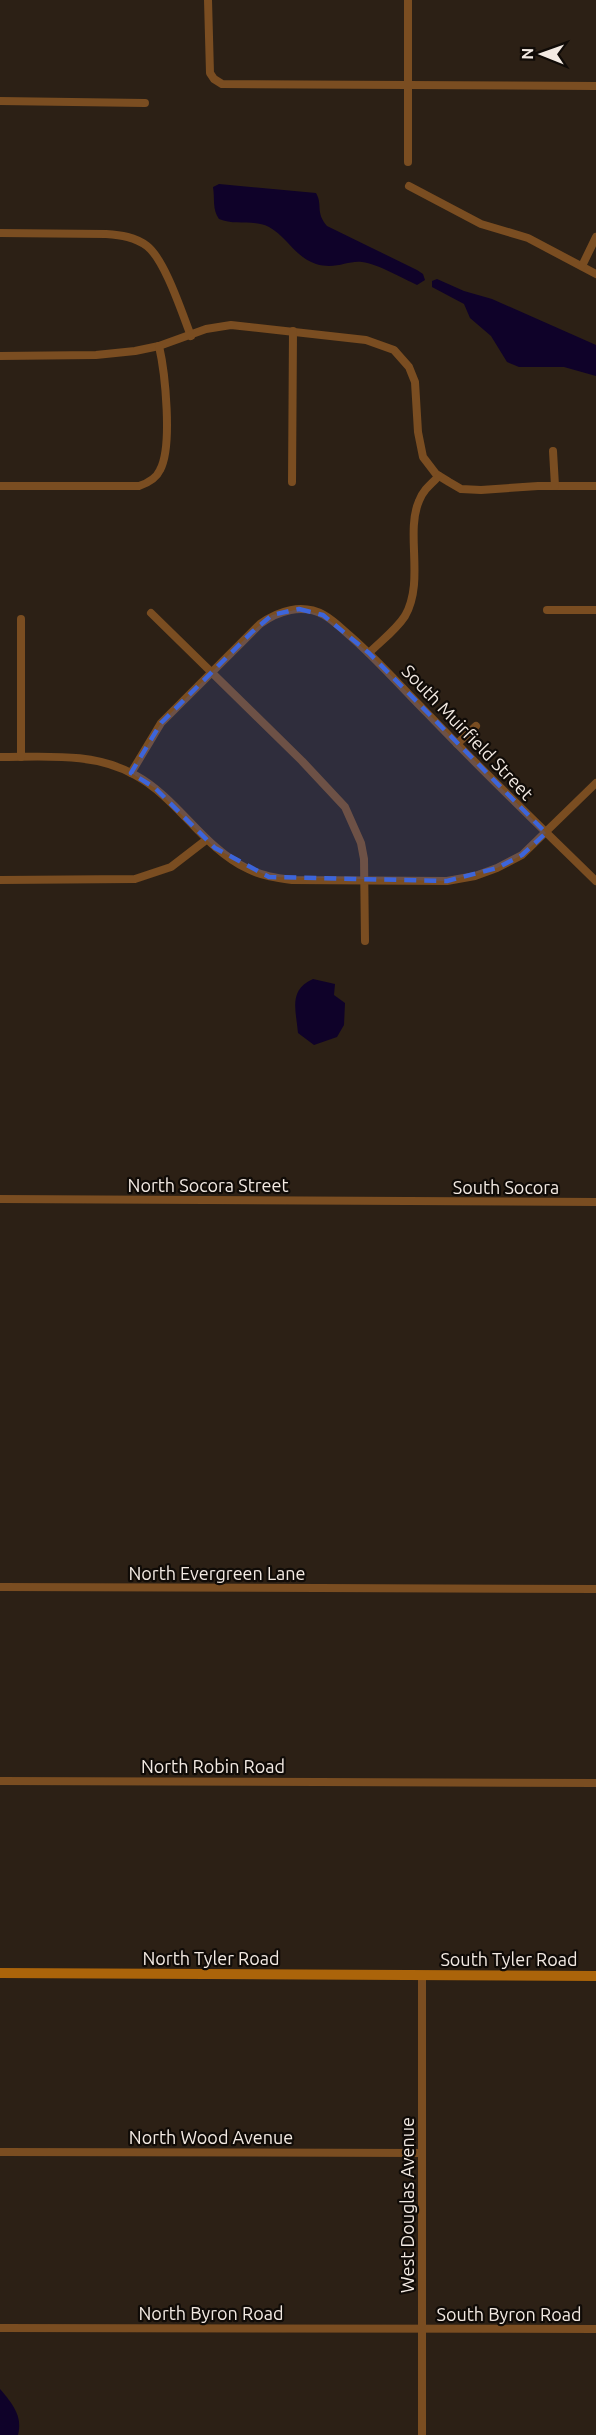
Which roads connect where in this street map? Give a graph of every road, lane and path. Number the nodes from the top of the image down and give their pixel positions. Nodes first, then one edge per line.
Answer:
1 (208, 0) edge
2 (408, 0) edge
3 (408, 86) junction
4 (596, 86) edge
5 (0, 101) edge
6 (146, 103) dead end
7 (408, 162) dead end
8 (409, 186) dead end
9 (0, 233) edge
10 (596, 237) edge
11 (582, 266) junction
12 (596, 274) edge
13 (293, 331) junction
14 (191, 336) junction
15 (159, 346) junction
16 (0, 356) edge
17 (553, 451) dead end
18 (439, 476) junction
19 (292, 482) dead end
20 (0, 486) edge
21 (555, 486) junction
22 (596, 486) edge
23 (547, 610) dead end
24 (596, 610) edge
25 (151, 613) dead end
26 (21, 619) dead end
27 (369, 652) junction
28 (212, 672) junction
29 (476, 726) dead end
30 (457, 744) junction
31 (0, 757) edge
32 (21, 757) junction
33 (131, 773) junction
34 (596, 783) edge
35 (546, 833) junction
36 (206, 840) junction
37 (0, 880) edge
38 (364, 881) junction
39 (596, 881) edge
40 (365, 941) dead end
41 (0, 1199) edge
42 (416, 1201) joint
43 (596, 1202) edge
44 (0, 1587) edge
45 (596, 1589) edge
46 (0, 1780) edge
47 (596, 1783) edge
48 (0, 1973) edge
49 (422, 1975) junction
50 (596, 1976) edge
51 (0, 2152) edge
52 (422, 2153) junction
53 (0, 2328) edge
54 (422, 2329) junction
55 (596, 2329) edge
56 (422, 2435) edge

1 - 3 street
2 - 3 street
3 - 4 street
3 - 7 street
5 - 6 street
8 - 11 street
9 - 14 street
10 - 11 street
11 - 12 street
13 - 14 street
13 - 18 street
13 - 19 street
14 - 15 street
15 - 16 street
15 - 20 street
17 - 21 street
18 - 21 street
18 - 27 street
21 - 22 street
23 - 24 street
25 - 28 street
26 - 32 street
27 - 28 street, South Muirfield Street
27 - 30 street, South Muirfield Street
28 - 33 street, South Muirfield Street
28 - 38 street
29 - 30 street
30 - 35 street, South Muirfield Street
31 - 32 street
32 - 33 street
33 - 36 street
34 - 35 street
35 - 38 street
35 - 39 street, South Muirfield Street
36 - 37 street
36 - 38 street
38 - 40 street
41 - 42 street, North Socora Street
42 - 43 street, South Socora
44 - 45 street, North Evergreen Lane
46 - 47 street, North Robin Road
48 - 49 main road, North Tyler Road
49 - 50 main road, South Tyler Road
49 - 52 street, West Douglas Avenue
51 - 52 street, North Wood Avenue
52 - 54 street, West Douglas Avenue
53 - 54 street, North Byron Road
54 - 55 street, South Byron Road
54 - 56 street, West Douglas Avenue

